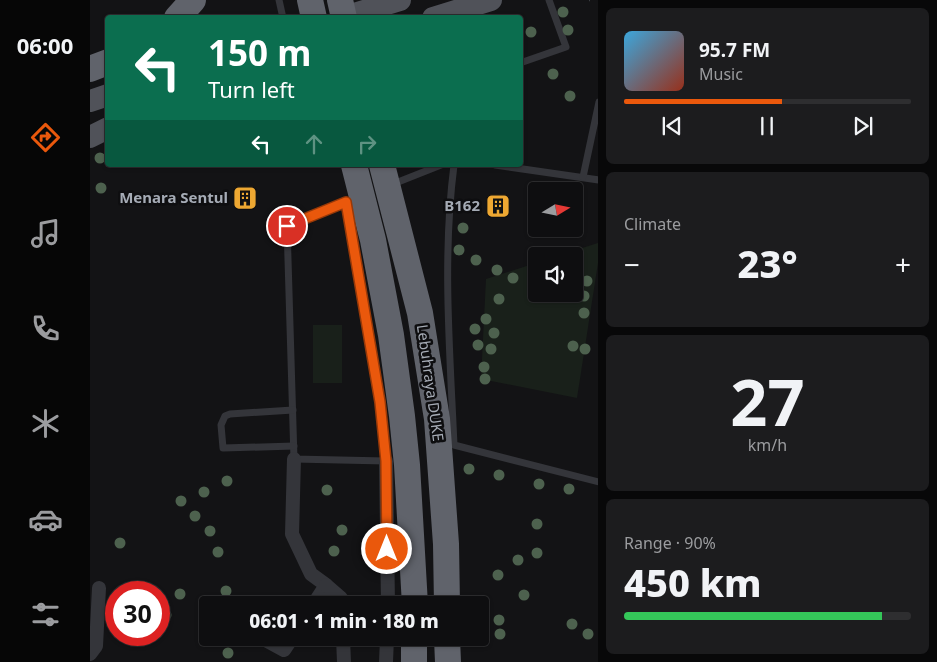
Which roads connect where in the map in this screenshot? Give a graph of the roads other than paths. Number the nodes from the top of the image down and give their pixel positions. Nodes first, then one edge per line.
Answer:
1 (193, 0) edge
2 (279, 0) edge
3 (310, 0) edge
4 (340, 0) edge
5 (400, 0) edge
6 (491, 0) edge
7 (549, 0) edge
8 (180, 15) edge
9 (282, 15) edge
10 (313, 15) edge
11 (342, 15) edge
12 (352, 15) edge
13 (443, 15) edge
14 (523, 62) edge
15 (105, 63) edge
16 (90, 69) edge
17 (105, 87) edge
18 (90, 91) edge
19 (105, 96) edge
20 (90, 101) edge
21 (598, 102) edge
22 (105, 113) edge
23 (90, 119) edge
24 (105, 130) edge
25 (90, 137) edge
26 (355, 167) edge
27 (431, 167) edge
28 (454, 167) edge
29 (510, 167) edge
30 (381, 177) edge
31 (583, 177) junction
32 (598, 180) edge
33 (372, 192) dead end
34 (346, 202) junction
35 (293, 410) junction
36 (294, 452) junction
37 (396, 463) junction
38 (598, 482) edge
39 (326, 585) junction
40 (99, 588) dead end
41 (319, 596) edge
42 (339, 596) edge
43 (389, 596) edge
44 (414, 596) edge
45 (447, 596) edge
46 (277, 646) edge
47 (287, 646) edge
48 (343, 646) edge
49 (387, 646) edge
50 (414, 646) edge
51 (448, 646) edge
52 (90, 654) edge
53 (344, 662) edge
54 (386, 662) edge
55 (414, 662) edge
56 (448, 662) edge

1 - 8 highway
2 - 9 lane
3 - 10 highway
4 - 11 highway
5 - 12 main road
6 - 13 main road
7 - 14 lane
15 - 16 highway
17 - 18 main road
19 - 20 main road
21 - 31 lane
22 - 23 main road
24 - 25 main road
26 - 37 highway
27 - 30 lane
28 - 38 lane
29 - 31 lane
30 - 45 highway, Lebuhraya DUKE
31 - 32 lane
33 - 34 lane
34 - 35 lane
34 - 37 lane
35 - 36 lane
35 - 36 lane
36 - 37 lane
36 - 39 street
37 - 43 street
37 - 44 highway
39 - 41 street
39 - 42 street
40 - 52 street
46 - 47 street
48 - 53 street
49 - 54 street
50 - 55 highway
51 - 56 highway

